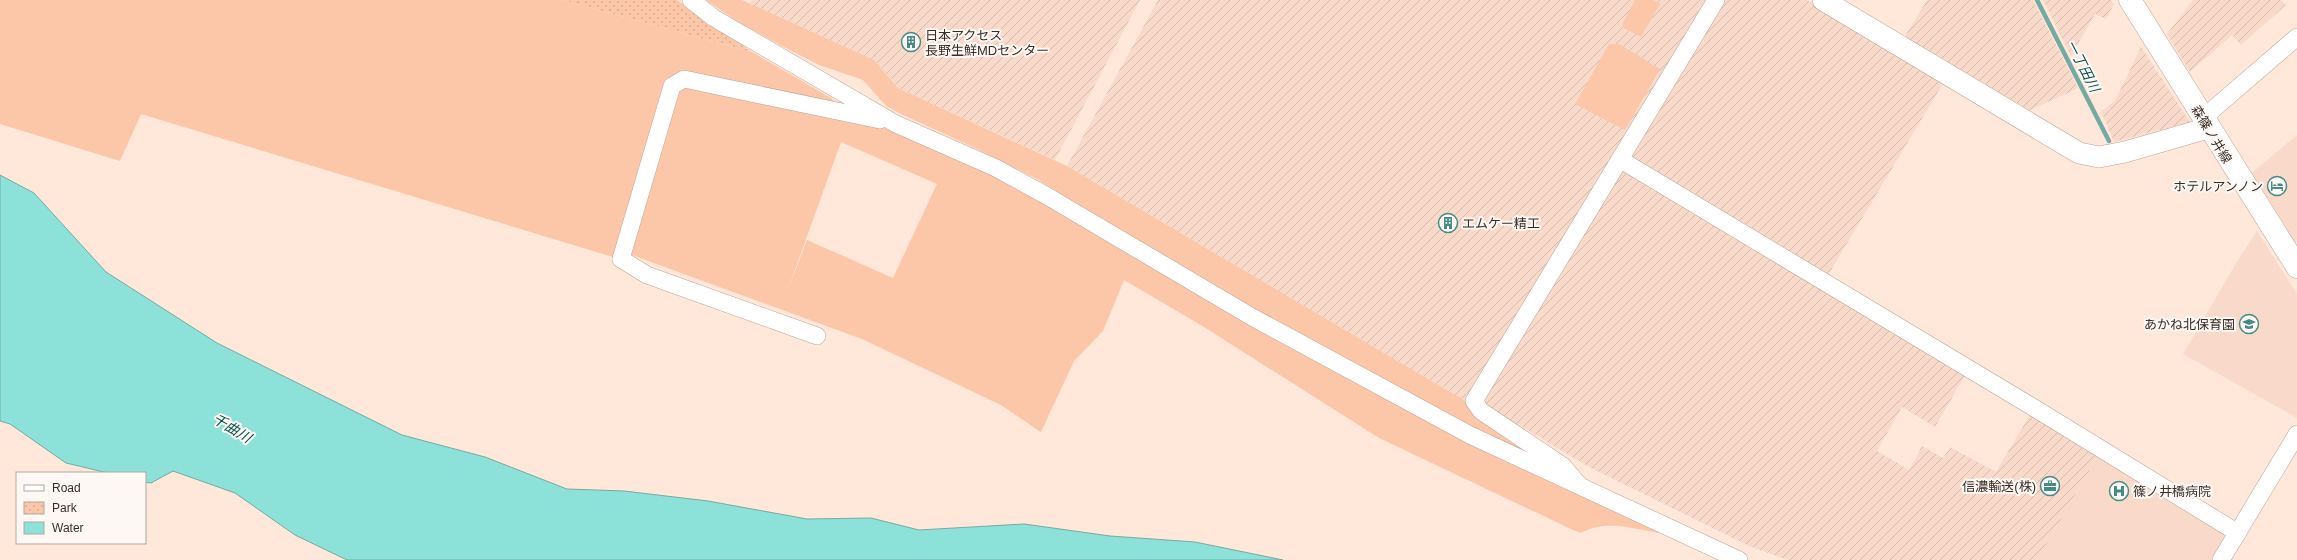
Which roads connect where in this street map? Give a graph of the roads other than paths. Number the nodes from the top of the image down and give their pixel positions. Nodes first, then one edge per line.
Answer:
1 (691, 0) edge
2 (1716, 0) edge
3 (1823, 0) edge
4 (2130, 0) edge
5 (2297, 37) edge
6 (2205, 123) junction
7 (896, 124) junction
8 (1621, 160) junction
9 (2294, 257) edge
10 (817, 336) dead end
11 (2297, 434) edge
12 (1582, 488) junction
13 (2238, 533) junction
14 (2223, 559) edge
15 (1739, 560) edge

1 - 7 street
2 - 8 street
3 - 6 street
4 - 6 main road, 森篠ノ井線
5 - 6 street
6 - 9 main road, 森篠ノ井線
7 - 10 street
7 - 12 street
8 - 12 street
8 - 13 street
11 - 13 street
12 - 15 street
13 - 14 street

